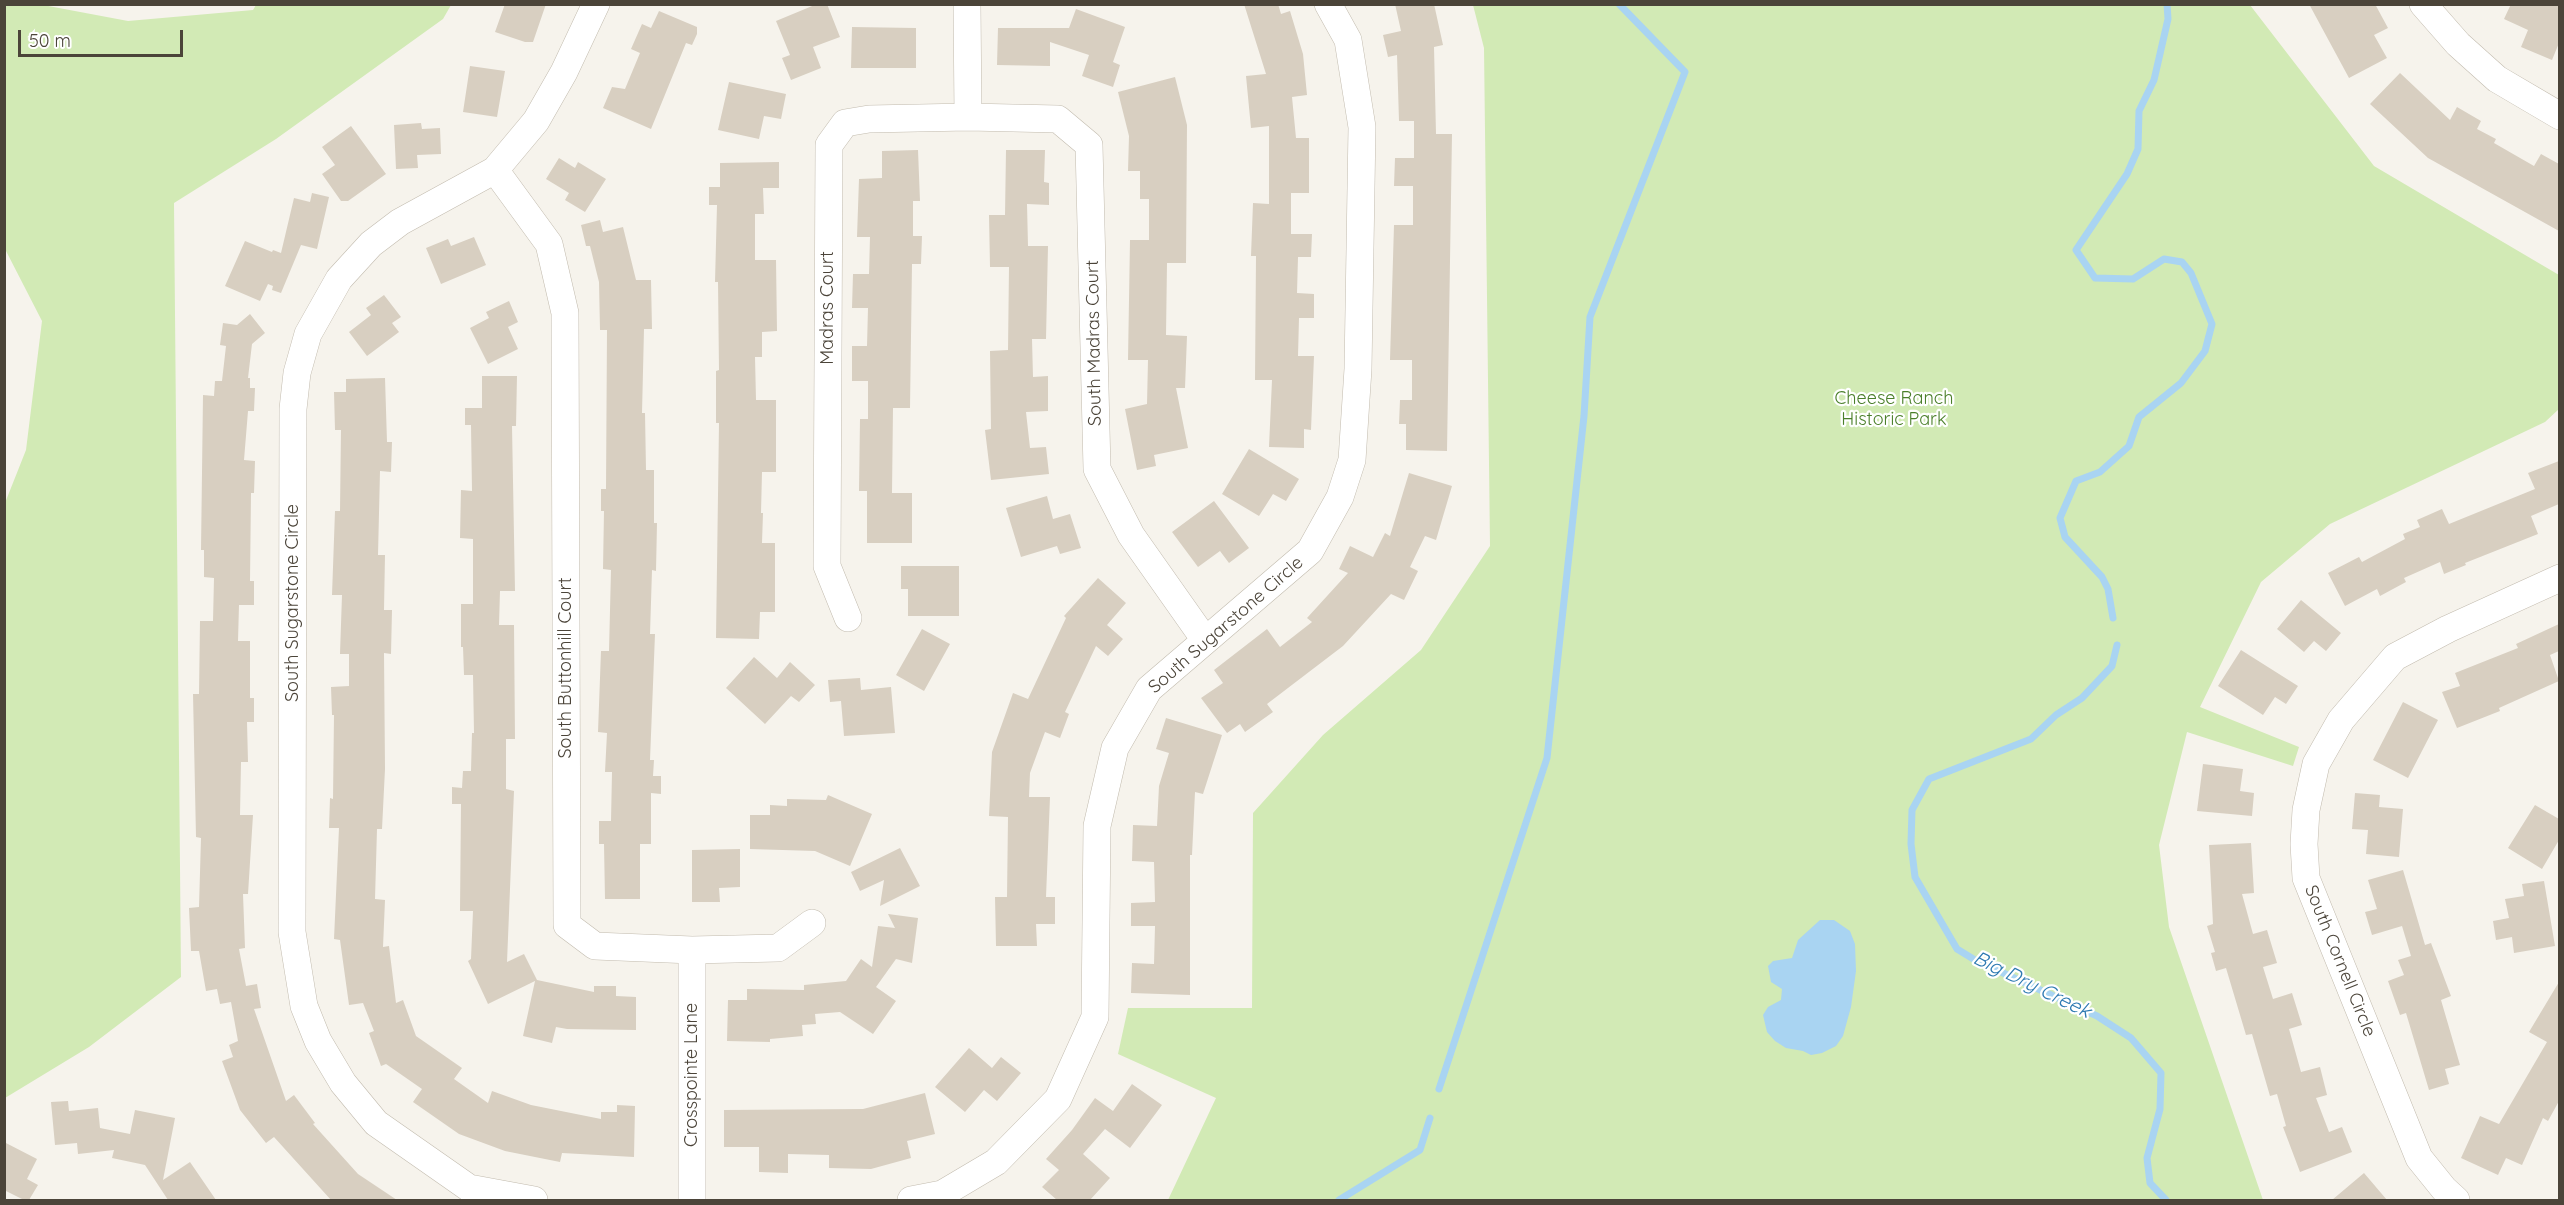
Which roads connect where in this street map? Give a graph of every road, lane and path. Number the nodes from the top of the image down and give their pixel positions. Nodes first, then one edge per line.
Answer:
1 (596, 4) edge
2 (967, 4) edge
3 (1328, 4) edge
4 (2423, 4) edge
5 (2559, 116) edge
6 (968, 117) junction
7 (495, 170) junction
8 (2559, 578) edge
9 (848, 618) dead end
10 (1205, 640) junction
11 (812, 923) dead end
12 (692, 950) junction
13 (534, 1200) edge
14 (692, 1200) edge
15 (911, 1200) edge
16 (2456, 1200) edge

1 - 7 street, South Sugarstone Circle
2 - 6 street
3 - 10 street, South Sugarstone Circle
4 - 5 street
6 - 9 street, Madras Court
6 - 10 street, South Madras Court
7 - 12 street, South Buttonhill Court
7 - 13 street, South Sugarstone Circle
8 - 16 street, South Cornell Circle
10 - 15 street, South Sugarstone Circle
11 - 12 street, South Buttonhill Court
12 - 14 street, Crosspointe Lane

